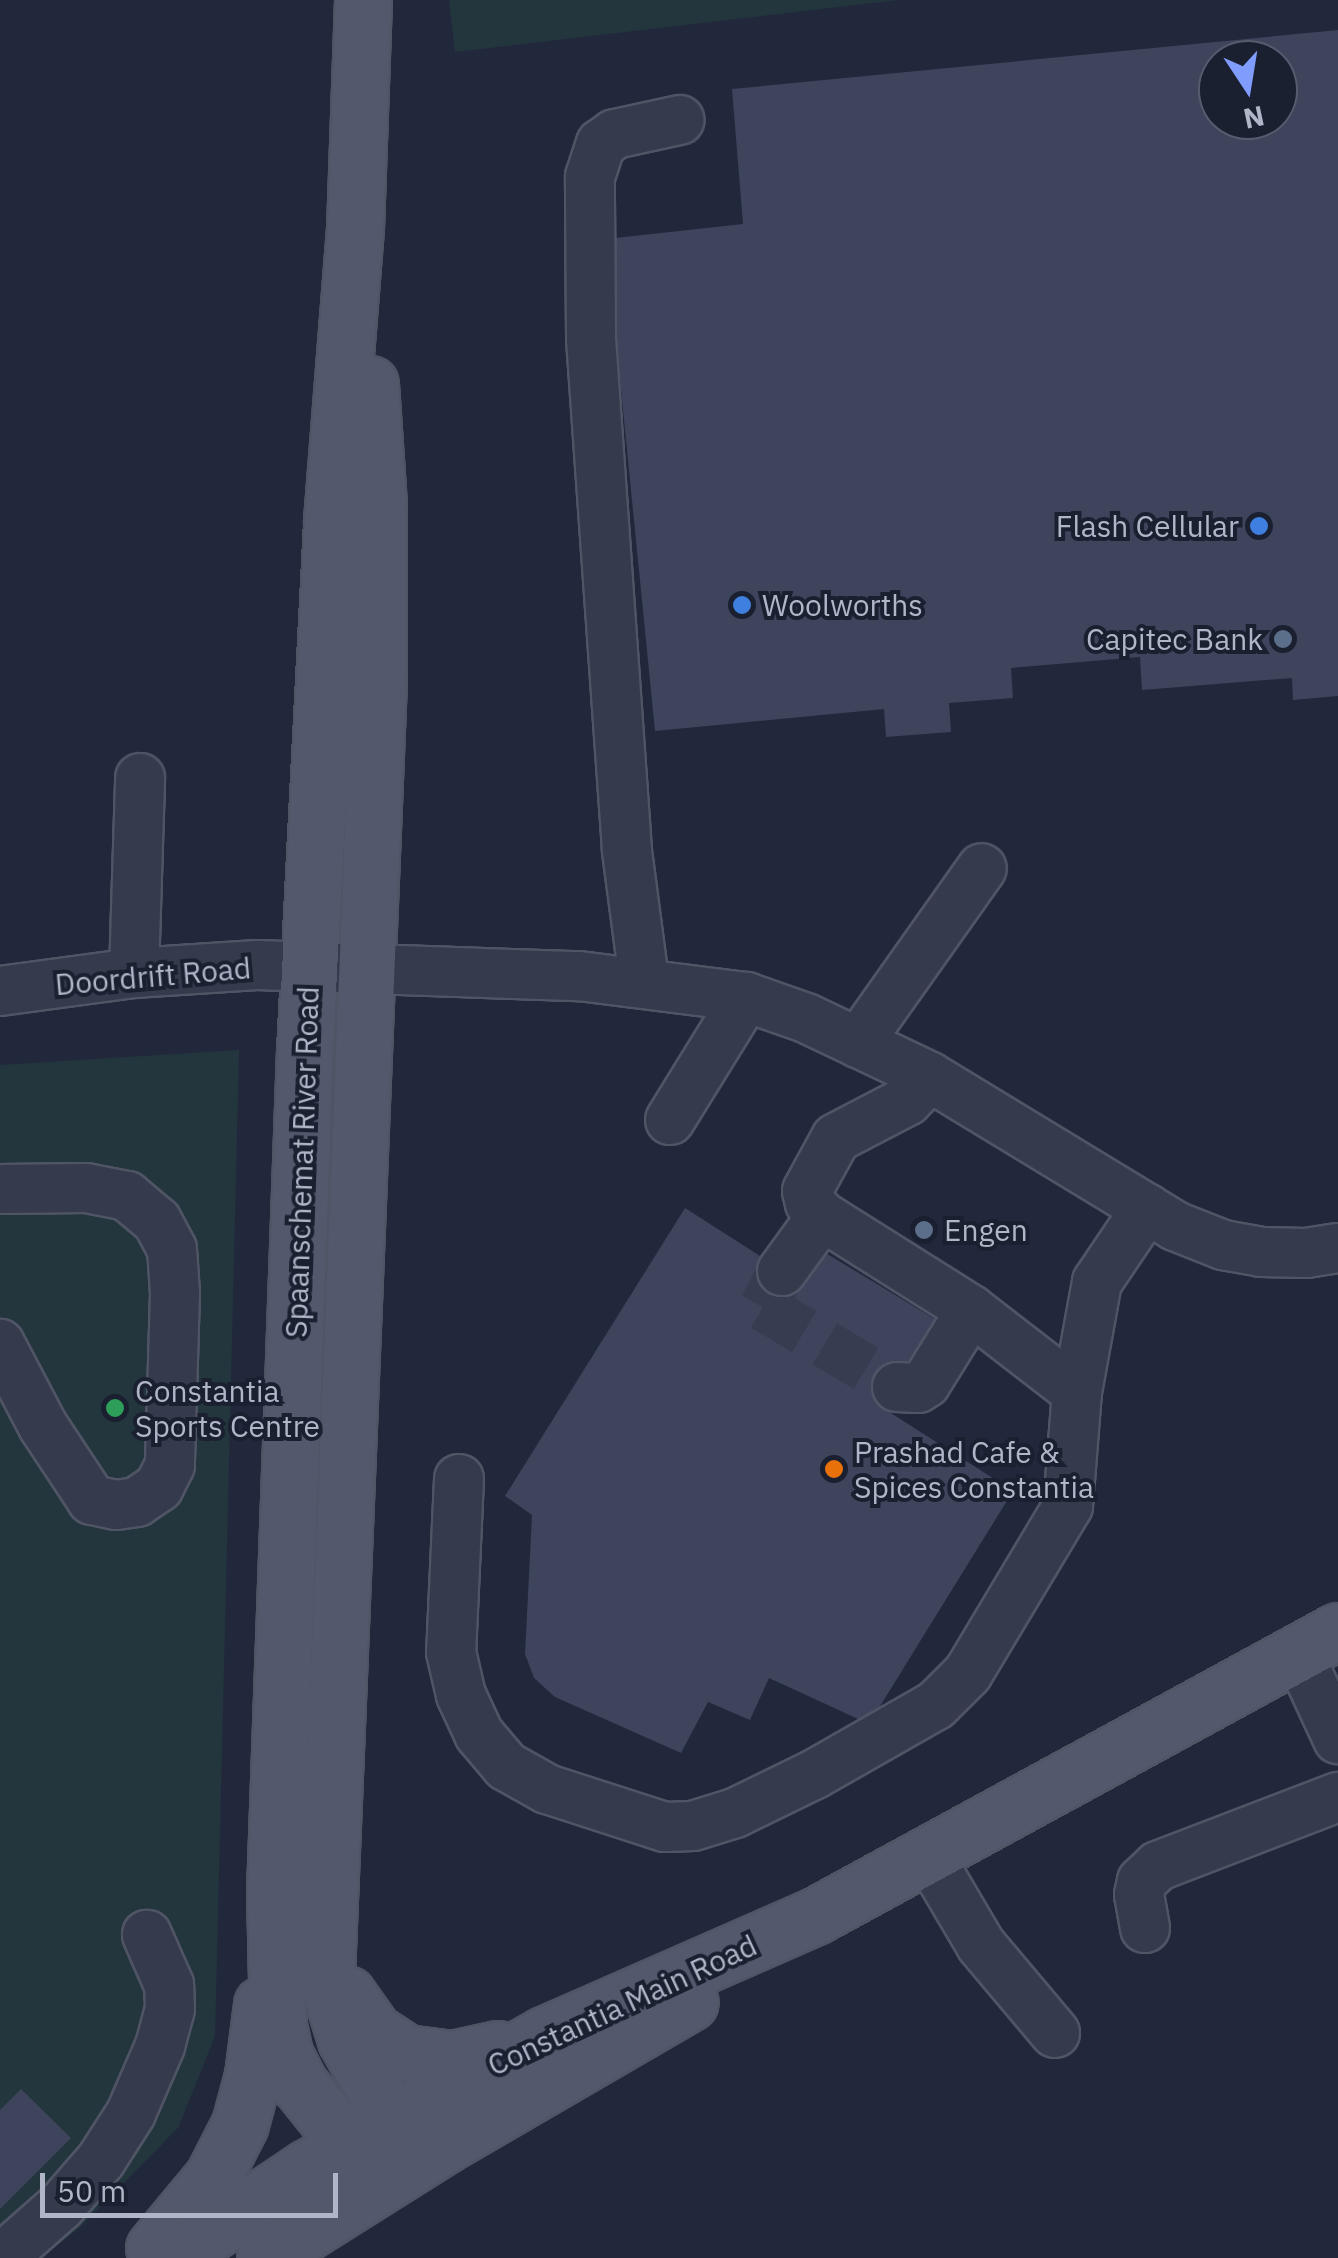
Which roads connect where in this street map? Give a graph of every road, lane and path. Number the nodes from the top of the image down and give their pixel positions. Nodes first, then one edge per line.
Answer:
1 (363, 0) edge
2 (678, 120) dead end
3 (355, 228) junction
4 (140, 778) dead end
5 (982, 868) dead end
6 (309, 966) junction
7 (366, 968) junction
8 (134, 973) junction
9 (644, 980) junction
10 (0, 992) edge
11 (746, 996) junction
12 (858, 1042) junction
13 (930, 1077) junction
14 (670, 1120) dead end
15 (0, 1189) edge
16 (1146, 1208) junction
17 (822, 1216) junction
18 (1338, 1248) edge
19 (782, 1270) tunnel mouth
20 (970, 1310) junction
21 (0, 1344) edge
22 (897, 1387) dead end
23 (1077, 1392) junction
24 (459, 1479) dead end
25 (1318, 1642) edge
26 (1338, 1739) edge
27 (1338, 1796) edge
28 (928, 1855) junction
29 (274, 1892) junction
30 (818, 1915) junction
31 (1145, 1928) dead end
32 (325, 1930) junction
33 (147, 1935) dead end
34 (1055, 2033) dead end
35 (544, 2036) junction
36 (384, 2153) junction
37 (2, 2258) edge
38 (144, 2258) edge
39 (173, 2258) edge
40 (265, 2258) edge

1 - 3 main road, Spaanschemat River Road
2 - 9 street
3 - 6 main road, Spaanschemat River Road
3 - 7 main road, Spaanschemat River Road
4 - 8 street
5 - 12 street
6 - 7 street, Doordrift Road
6 - 8 street, Doordrift Road
6 - 29 main road, Spaanschemat River Road
7 - 9 street, Doordrift Road
7 - 32 main road, Spaanschemat River Road
8 - 10 street, Doordrift Road
9 - 11 street, Doordrift Road
11 - 12 street, Doordrift Road
11 - 14 street
12 - 13 street, Doordrift Road
13 - 16 street, Doordrift Road
13 - 17 street
15 - 21 street
16 - 18 street, Doordrift Road
16 - 23 street
17 - 19 street
17 - 20 street
20 - 22 street
20 - 23 street
23 - 24 street
25 - 26 street
25 - 28 main road, Constantia Main Road
27 - 31 street
28 - 30 main road, Constantia Main Road
28 - 34 street
29 - 36 main road, Spaanschemat River Road
29 - 38 main road
30 - 35 main road, Constantia Main Road
30 - 36 main road, Constantia Main Road
32 - 35 main road
32 - 36 main road, Spaanschemat River Road
33 - 37 street
35 - 36 main road, Constantia Main Road
36 - 39 main road, Constantia Main Road
36 - 40 main road, Constantia Main Road

